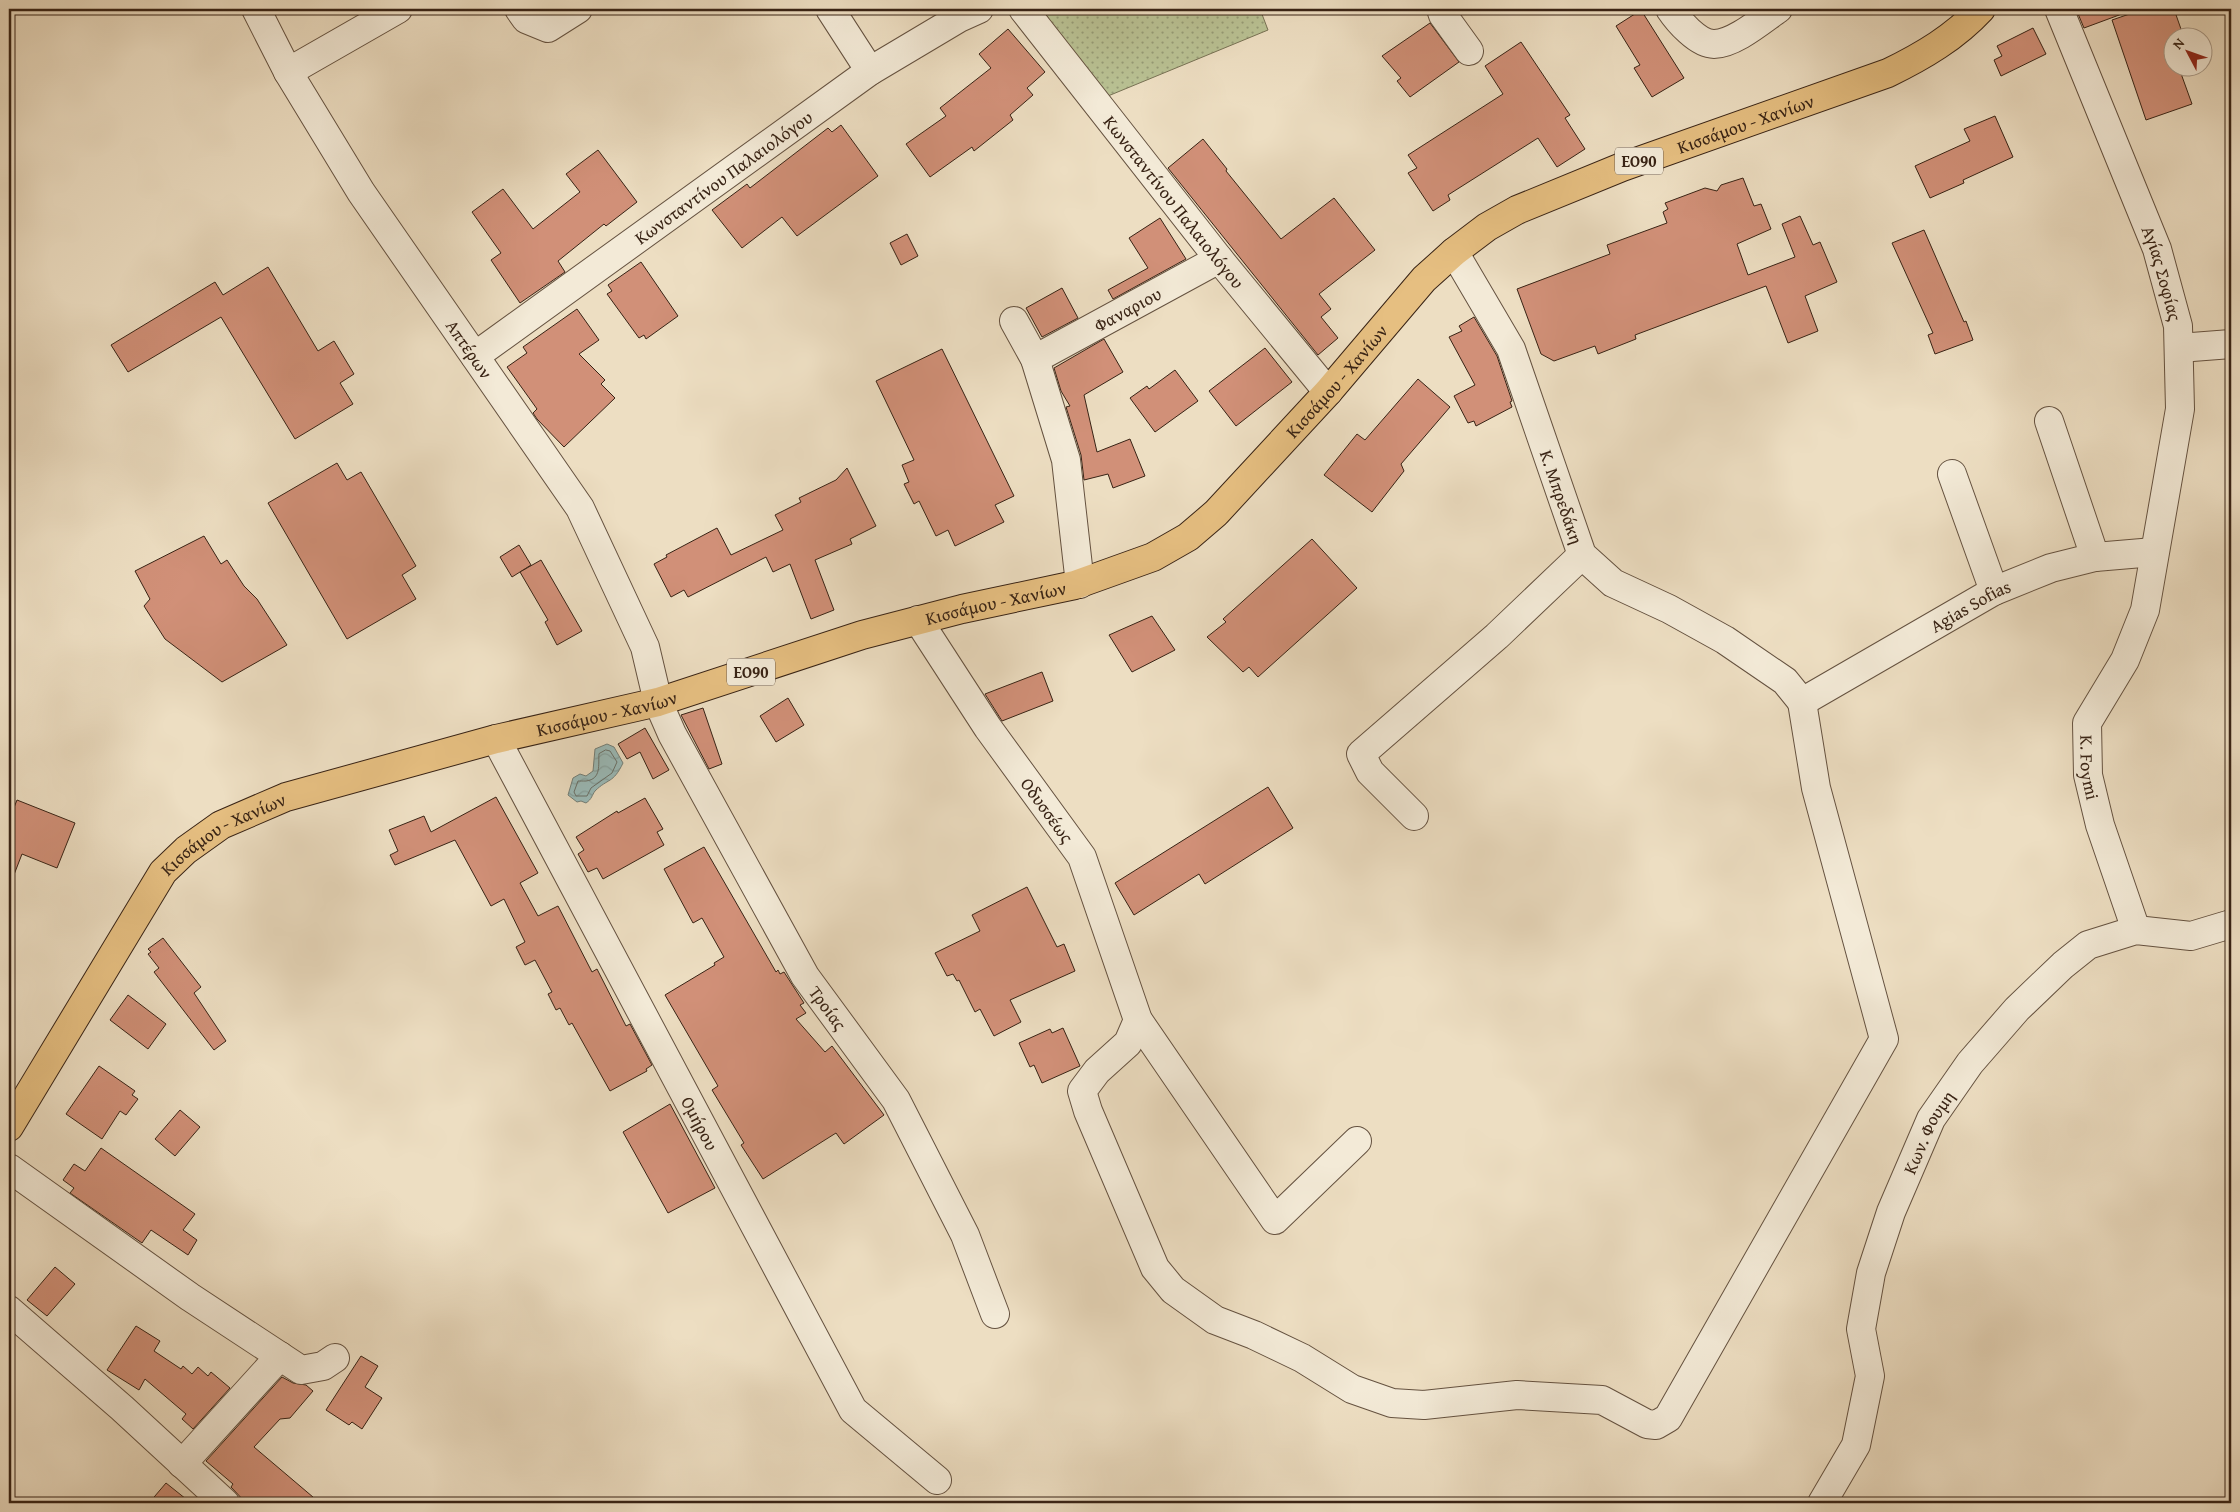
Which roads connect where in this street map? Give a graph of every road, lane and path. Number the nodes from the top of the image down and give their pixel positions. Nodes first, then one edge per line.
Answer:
1 (256, 9) edge
2 (398, 9) edge
3 (520, 9) edge
4 (578, 9) edge
5 (830, 9) edge
6 (979, 9) edge
7 (1023, 9) edge
8 (1441, 9) edge
9 (1670, 9) edge
10 (1778, 9) edge
11 (1981, 9) edge
12 (2059, 9) edge
13 (1469, 51) dead end
14 (870, 71) junction
15 (288, 72) junction
16 (1454, 252) junction
17 (1219, 259) junction
18 (1014, 322) dead end
19 (2231, 344) edge
20 (2178, 348) junction
21 (475, 356) junction
22 (1035, 359) junction
23 (1328, 392) junction
24 (2049, 422) dead end
25 (1952, 474) dead end
26 (2154, 552) junction
27 (1582, 555) junction
28 (2095, 558) junction
29 (1080, 584) junction
30 (1994, 591) junction
31 (918, 620) junction
32 (658, 702) junction
33 (1802, 702) junction
34 (496, 739) junction
35 (1414, 816) dead end
36 (2231, 924) edge
37 (2136, 930) junction
38 (1138, 1020) junction
39 (9, 1127) edge
40 (1357, 1141) dead end
41 (9, 1168) edge
42 (9, 1310) edge
43 (995, 1314) dead end
44 (280, 1356) junction
45 (335, 1358) dead end
46 (182, 1464) junction
47 (937, 1480) dead end
48 (224, 1503) edge
49 (1822, 1503) edge

1 - 15 street, Απτέρων
2 - 15 street
3 - 4 street
5 - 14 street
6 - 14 street, Κωνσταντίνου Παλαιολόγου
7 - 17 street, Κωνσταντίνου Παλαιολόγου
8 - 13 street
9 - 10 street
11 - 16 main road, Κισσάμου - Χανίων / ΕΟ90
12 - 20 street, Αγίας Σοφίας
14 - 21 street, Κωνσταντίνου Παλαιολόγου
15 - 21 street, Απτέρων
16 - 23 main road, Κισσάμου - Χανίων / ΕΟ90
16 - 27 street, Κ. Μπρεδάκη
17 - 22 street, Φαναριου
17 - 23 street, Κωνσταντίνου Παλαιολόγου
18 - 22 street
19 - 20 street
20 - 26 street, Αγίας Σοφίας
21 - 32 street, Απτέρων
22 - 29 street
23 - 29 main road, Κισσάμου - Χανίων / ΕΟ90
24 - 28 street
25 - 30 street
26 - 28 street, Agias Sofias
26 - 37 street, K. Foymi
27 - 33 street, Κ. Μπρεδάκη
27 - 35 street
28 - 30 street, Agias Sofias
29 - 31 main road, Κισσάμου - Χανίων / ΕΟ90
30 - 33 street, Agias Sofias
31 - 32 main road, Κισσάμου - Χανίων / ΕΟ90
31 - 38 street, Οδυσσέως
32 - 34 main road, Κισσάμου - Χανίων / ΕΟ90
32 - 43 street, Τροίας
33 - 38 street
34 - 39 main road, Κισσάμου - Χανίων / ΕΟ90
34 - 47 street, Ομήρου
36 - 37 street, Κων. Φουμη
37 - 49 street, Κων. Φουμη
38 - 40 street, Οδυσσέως
41 - 44 street
42 - 46 street
44 - 45 street
44 - 46 street
46 - 48 street

